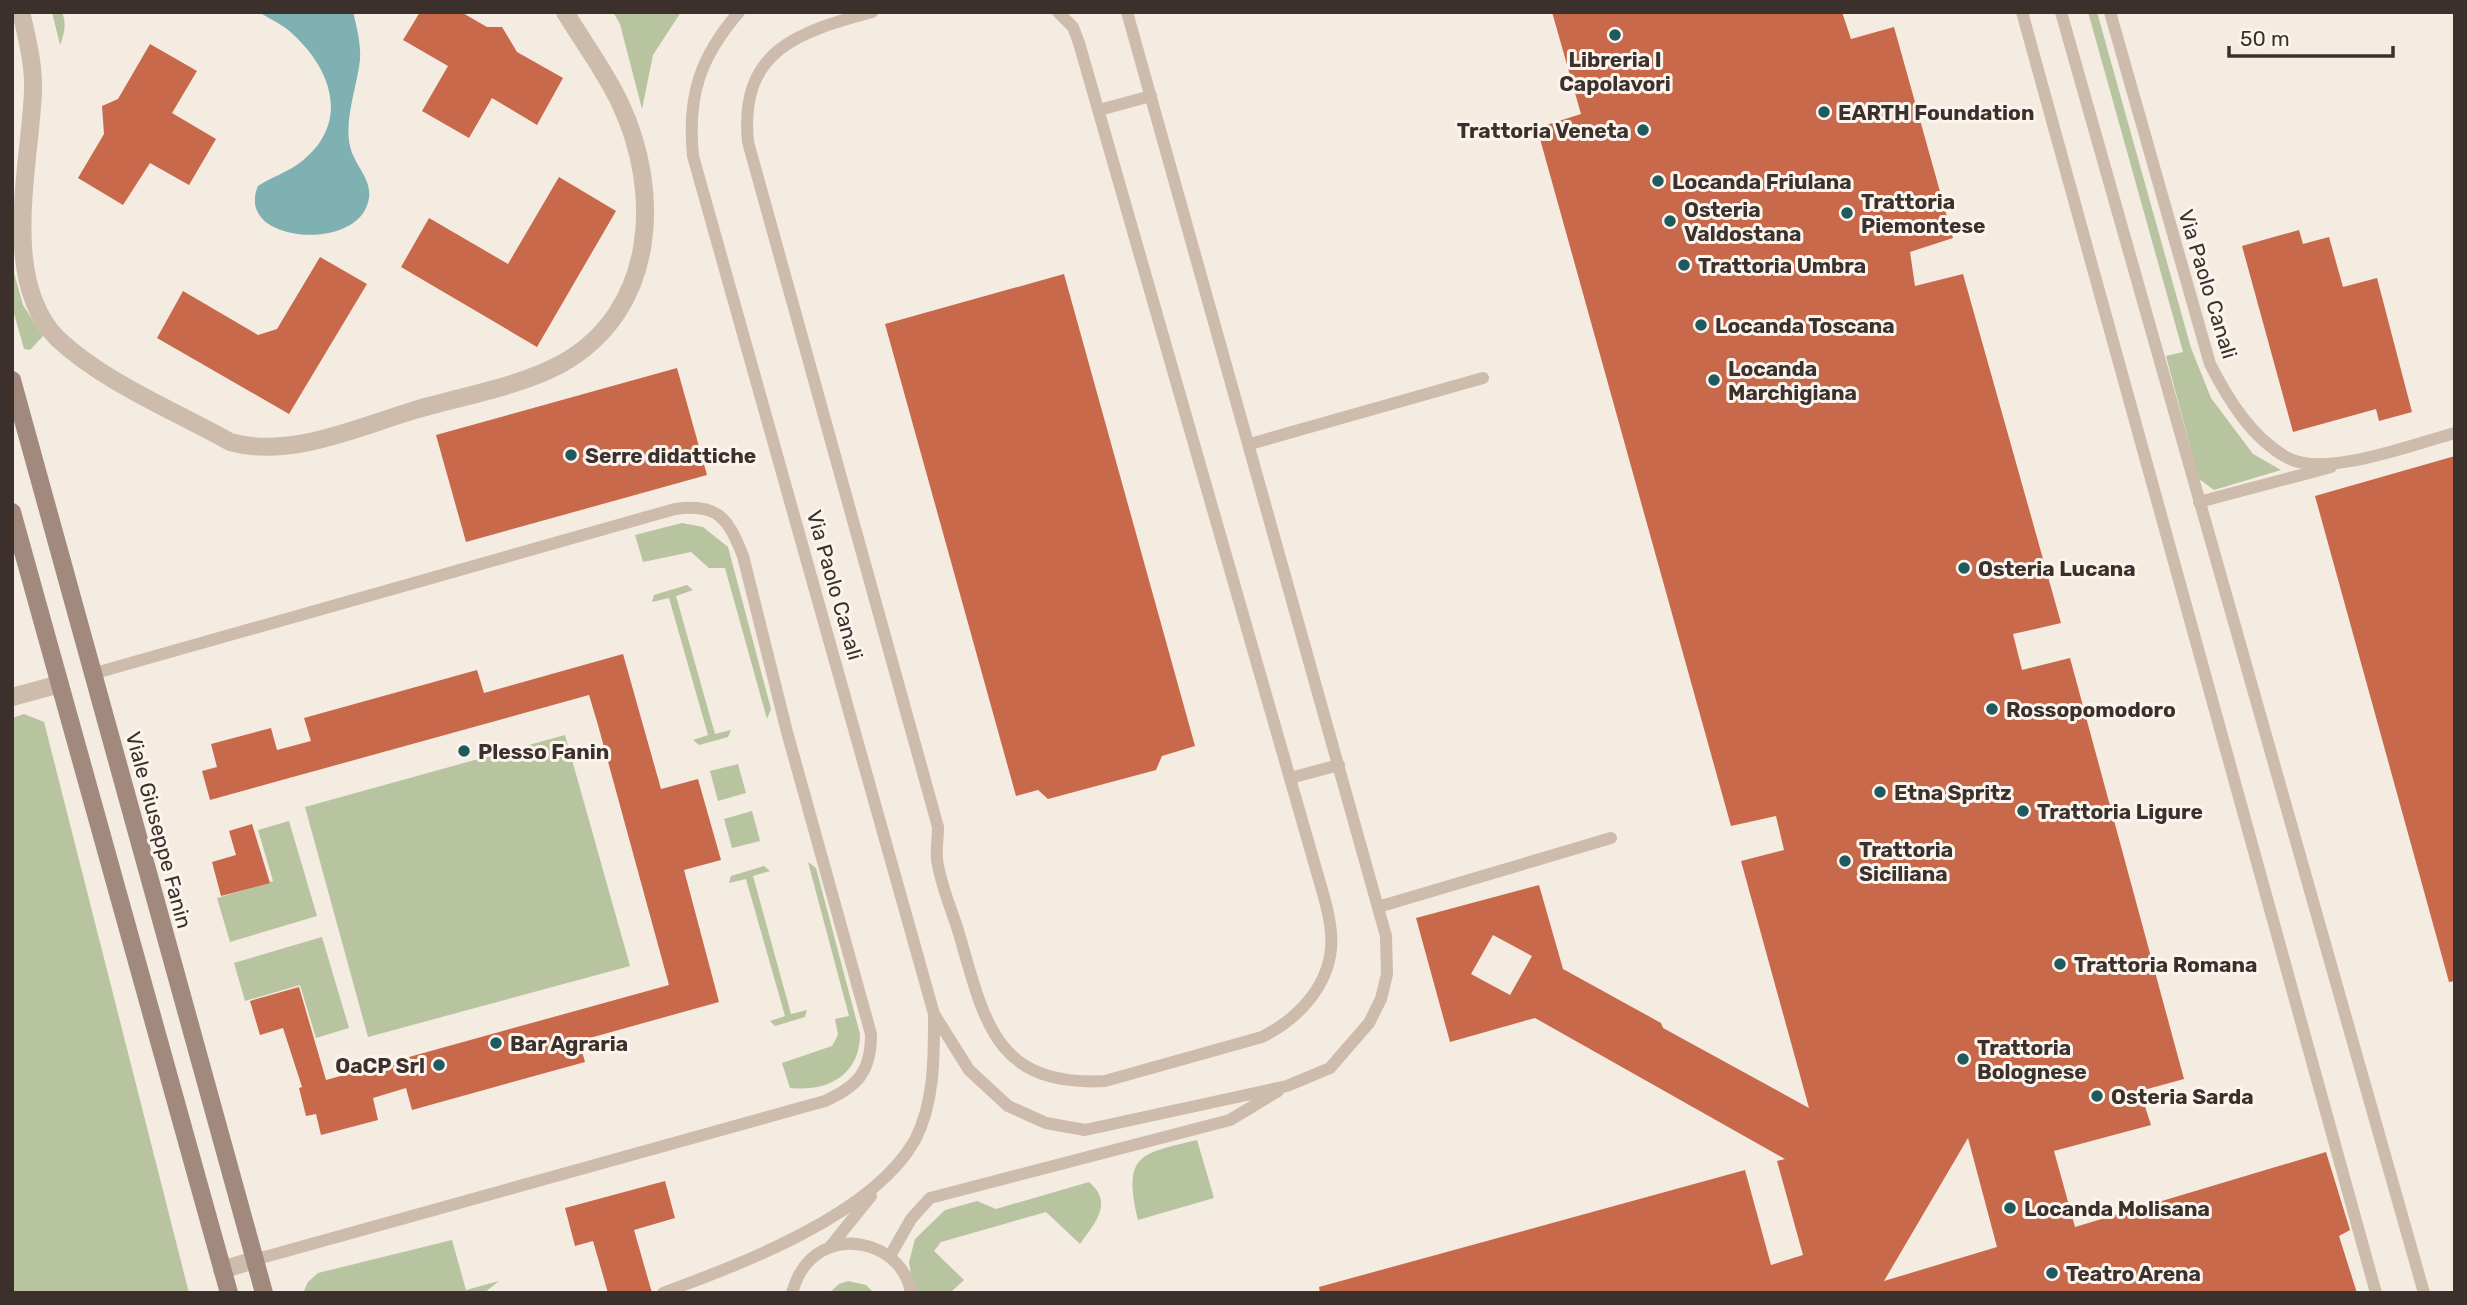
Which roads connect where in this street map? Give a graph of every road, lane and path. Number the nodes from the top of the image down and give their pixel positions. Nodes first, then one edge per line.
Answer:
1 (21, 12) edge
2 (565, 12) edge
3 (739, 12) edge
4 (873, 12) edge
5 (1058, 12) edge
6 (1127, 12) edge
7 (2022, 12) edge
8 (2061, 12) edge
9 (2110, 12) edge
10 (1151, 96) junction
11 (1099, 110) junction
12 (1483, 379) dead end
13 (12, 380) edge
14 (2455, 433) edge
15 (1250, 443) junction
16 (2340, 464) junction
17 (2199, 502) junction
18 (12, 512) edge
19 (92, 674) junction
20 (60, 684) junction
21 (12, 697) edge
22 (1339, 765) junction
23 (1290, 778) junction
24 (1611, 838) dead end
25 (1378, 907) junction
26 (933, 1014) junction
27 (1287, 1086) junction
28 (890, 1171) junction
29 (830, 1247) junction
30 (890, 1256) junction
31 (254, 1260) junction
32 (222, 1270) junction
33 (229, 1293) edge
34 (264, 1293) edge
35 (663, 1293) edge
36 (792, 1293) edge
37 (911, 1293) edge
38 (2376, 1293) edge
39 (2424, 1293) edge

1 - 2 street
3 - 26 lane, Via Paolo Canali
4 - 23 lane
5 - 11 lane
6 - 10 lane
7 - 38 lane
8 - 17 lane
9 - 16 lane, Via Paolo Canali
10 - 11 lane
10 - 15 lane
11 - 23 lane
12 - 15 lane
13 - 19 main road, Viale Giuseppe Fanin
14 - 16 lane, Via Paolo Canali
15 - 22 lane
16 - 17 lane
17 - 39 lane
18 - 20 main road
19 - 31 main road, Viale Giuseppe Fanin
19 - 31 lane
20 - 21 street
20 - 32 main road
22 - 23 lane
22 - 25 lane
24 - 25 lane
25 - 27 lane
26 - 27 lane
26 - 28 lane, Via Paolo Canali
27 - 30 lane
28 - 29 lane, Via Paolo Canali
28 - 35 lane, Via Paolo Canali
29 - 30 lane
29 - 36 lane, Via Paolo Canali
30 - 37 lane
31 - 32 street
31 - 34 main road, Viale Giuseppe Fanin
32 - 33 main road

